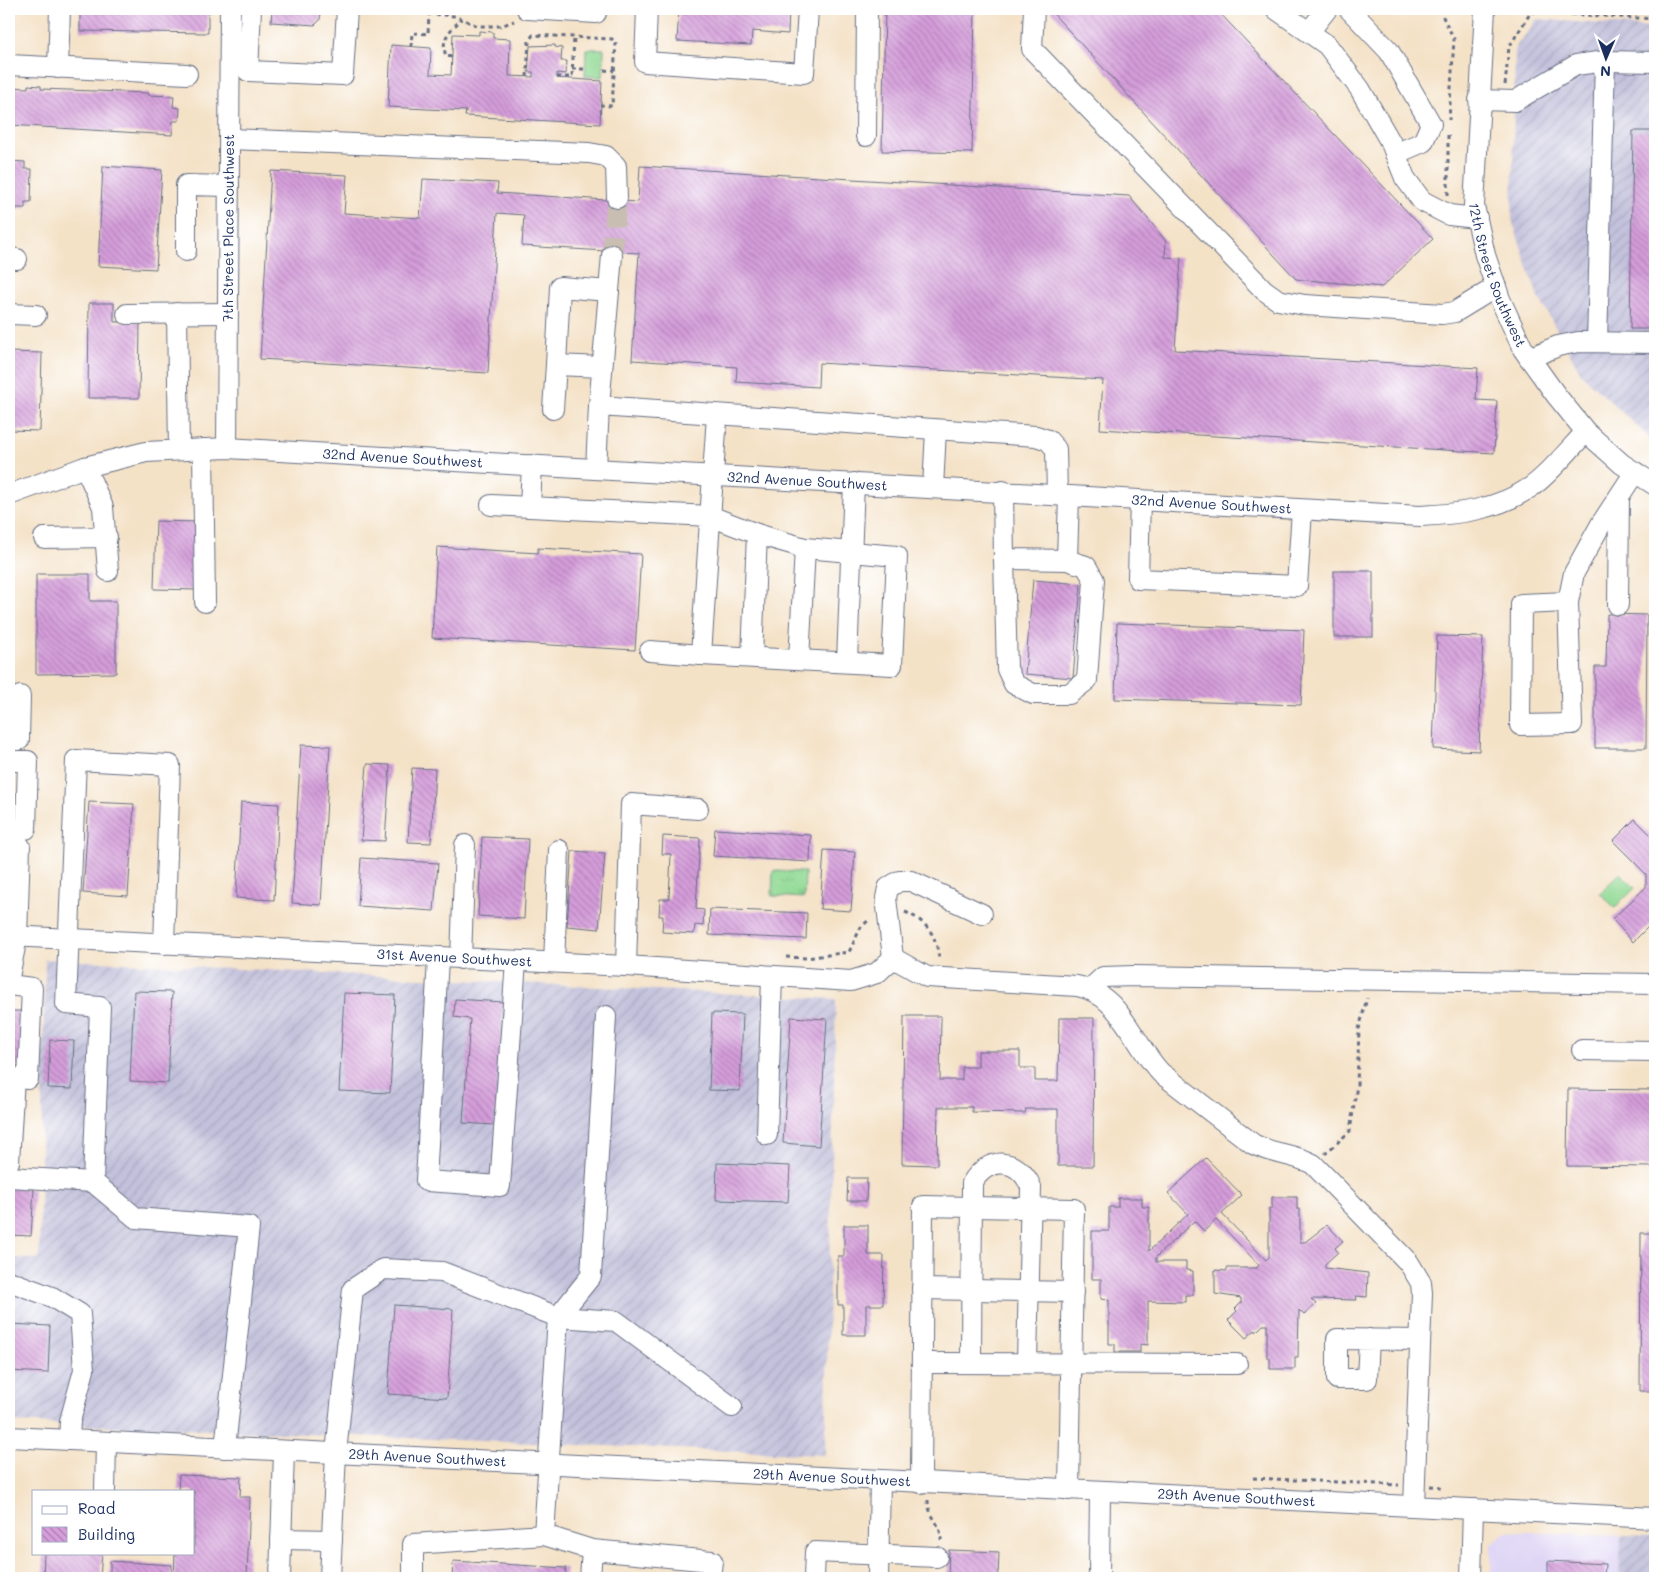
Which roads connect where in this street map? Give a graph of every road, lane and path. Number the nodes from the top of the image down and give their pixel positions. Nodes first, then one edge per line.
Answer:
1 (60, 9) edge
2 (230, 9) edge
3 (251, 9) edge
4 (347, 9) edge
5 (596, 9) edge
6 (647, 9) edge
7 (808, 9) edge
8 (867, 9) edge
9 (1034, 9) edge
10 (1276, 9) edge
11 (1327, 9) edge
12 (1349, 9) edge
13 (1439, 9) edge
14 (1484, 9) edge
15 (523, 14) edge
16 (462, 19) junction
17 (1655, 19) edge
18 (538, 28) dead end
19 (1309, 32) junction
20 (537, 35) junction
21 (574, 37) junction
22 (412, 47) dead end
23 (452, 56) dead end
24 (1605, 62) junction
25 (1655, 62) edge
26 (9, 65) edge
27 (58, 68) junction
28 (572, 69) junction
29 (585, 69) dead end
30 (604, 70) dead end
31 (614, 71) junction
32 (187, 74) dead end
33 (557, 76) dead end
34 (527, 77) dead end
35 (1480, 100) junction
36 (1503, 102) junction
37 (600, 105) dead end
38 (866, 136) dead end
39 (229, 139) junction
40 (1395, 154) junction
41 (229, 186) junction
42 (617, 198) tunnel mouth
43 (1450, 215) junction
44 (1477, 218) junction
45 (186, 251) dead end
46 (612, 255) tunnel mouth
47 (1496, 287) junction
48 (609, 291) junction
49 (177, 313) junction
50 (228, 313) junction
51 (9, 314) edge
52 (127, 314) dead end
53 (36, 315) dead end
54 (1597, 342) junction
55 (1655, 343) edge
56 (1529, 358) junction
57 (556, 365) junction
58 (602, 367) junction
59 (599, 406) junction
60 (552, 409) dead end
61 (717, 415) junction
62 (936, 430) junction
63 (1586, 432) junction
64 (227, 448) junction
65 (203, 449) junction
66 (178, 450) junction
67 (532, 465) junction
68 (85, 467) junction
69 (596, 469) junction
70 (1635, 472) junction
71 (712, 475) junction
72 (854, 483) junction
73 (1655, 485) edge
74 (934, 488) junction
75 (1003, 492) junction
76 (1063, 495) junction
77 (9, 496) edge
78 (1619, 497) junction
79 (1140, 500) junction
80 (492, 505) dead end
81 (530, 507) junction
82 (1302, 510) junction
83 (710, 516) junction
84 (757, 534) junction
85 (107, 537) junction
86 (44, 538) dead end
87 (805, 548) junction
88 (852, 552) junction
89 (1004, 559) junction
90 (1067, 560) junction
91 (108, 572) dead end
92 (205, 602) dead end
93 (1568, 602) junction
94 (1618, 605) dead end
95 (650, 651) dead end
96 (701, 655) junction
97 (752, 658) junction
98 (799, 660) junction
99 (847, 662) junction
100 (20, 696) dead end
101 (9, 740) edge
102 (9, 761) edge
103 (698, 809) dead end
104 (9, 828) edge
105 (9, 845) edge
106 (465, 845) dead end
107 (559, 850) dead end
108 (888, 912) junction
109 (982, 914) dead end
110 (13, 937) edge
111 (67, 939) junction
112 (164, 944) junction
113 (438, 958) junction
114 (893, 958) junction
115 (461, 959) junction
116 (516, 961) junction
117 (554, 962) junction
118 (626, 966) junction
119 (774, 966) junction
120 (940, 966) dead end
121 (9, 977) edge
122 (1373, 979) junction
123 (1655, 984) edge
124 (9, 986) edge
125 (1091, 988) junction
126 (606, 1016) dead end
127 (1582, 1050) dead end
128 (1655, 1051) edge
129 (11, 1078) edge
130 (767, 1135) dead end
131 (9, 1162) edge
132 (1313, 1164) junction
133 (9, 1177) edge
134 (93, 1182) junction
135 (972, 1206) junction
136 (1029, 1208) junction
137 (9, 1281) edge
138 (922, 1289) junction
139 (971, 1290) junction
140 (1027, 1291) junction
141 (1073, 1292) junction
142 (558, 1317) junction
143 (1369, 1339) dead end
144 (1420, 1340) junction
145 (922, 1363) junction
146 (971, 1363) junction
147 (1026, 1363) junction
148 (1071, 1364) junction
149 (1238, 1364) dead end
150 (732, 1407) dead end
151 (9, 1437) edge
152 (69, 1440) junction
153 (106, 1442) junction
154 (225, 1448) junction
155 (284, 1451) junction
156 (336, 1453) junction
157 (548, 1464) junction
158 (880, 1481) junction
159 (921, 1483) junction
160 (105, 1490) edge
161 (1069, 1490) junction
162 (1100, 1492) junction
163 (1414, 1506) junction
164 (1473, 1509) junction
165 (1655, 1518) edge
166 (544, 1535) junction
167 (281, 1539) junction
168 (332, 1540) junction
169 (592, 1550) junction
170 (879, 1554) junction
171 (936, 1556) dead end
172 (280, 1578) edge
173 (330, 1578) edge
174 (413, 1578) edge
175 (590, 1578) edge
176 (710, 1578) edge
177 (814, 1578) edge
178 (878, 1578) edge
179 (1099, 1578) edge
180 (1471, 1578) edge

1 - 27 street
2 - 39 street, 7th Street Place Southwest
3 - 4 street
5 - 15 street
6 - 7 street
8 - 38 street
9 - 47 street
10 - 19 street
11 - 19 street
12 - 40 street
13 - 43 path
14 - 35 street, 12th Street Southwest
15 - 16 path
16 - 22 path
16 - 23 path
17 - 36 path
18 - 20 path
19 - 40 street
20 - 21 path
20 - 34 path
21 - 28 path
21 - 31 path
24 - 25 street
24 - 36 street
24 - 54 street
26 - 27 street
27 - 32 street
28 - 29 path
28 - 33 path
30 - 31 path
31 - 37 path
35 - 36 street
35 - 44 street, 12th Street Southwest
39 - 41 street, 7th Street Place Southwest
39 - 42 street
40 - 43 street
41 - 45 street
41 - 50 street, 7th Street Place Southwest
43 - 44 street
44 - 47 street, 12th Street Southwest
46 - 48 street
47 - 56 street, 12th Street Southwest
48 - 57 street
48 - 58 street
49 - 50 street
49 - 52 street
49 - 66 street
50 - 64 street, 7th Street Place Southwest
51 - 53 street
54 - 55 street
54 - 56 street
56 - 63 street, 12th Street Southwest
57 - 58 street
57 - 60 street
58 - 59 street
59 - 61 street
59 - 69 street
61 - 62 street
61 - 71 street
62 - 74 street
62 - 76 street
63 - 70 street, 12th Street Southwest
63 - 82 street, 32nd Avenue Southwest
64 - 65 street, 32nd Avenue Southwest
64 - 67 street, 32nd Avenue Southwest
65 - 66 street, 32nd Avenue Southwest
65 - 92 street
66 - 68 street, 32nd Avenue Southwest
67 - 69 street, 32nd Avenue Southwest
67 - 81 street
68 - 77 street, 32nd Avenue Southwest
68 - 85 street
69 - 71 street, 32nd Avenue Southwest
70 - 73 street, 12th Street Southwest
70 - 78 street
71 - 72 street, 32nd Avenue Southwest
71 - 83 street
72 - 74 street, 32nd Avenue Southwest
72 - 88 street
74 - 75 street, 32nd Avenue Southwest
75 - 76 street, 32nd Avenue Southwest
75 - 89 street
76 - 79 street, 32nd Avenue Southwest
76 - 90 street
78 - 93 street
78 - 94 street
79 - 82 street, 32nd Avenue Southwest
79 - 82 street
80 - 81 street
81 - 83 street
83 - 84 street
83 - 96 street
84 - 87 street
84 - 97 street
85 - 86 street
85 - 91 street
87 - 88 street
87 - 98 street
88 - 99 street
88 - 99 street
89 - 90 street
89 - 90 street
93 - 93 street
95 - 96 street
96 - 97 street
97 - 98 street
98 - 99 street
100 - 101 street
102 - 104 street
103 - 118 street
105 - 110 street
106 - 115 street
107 - 117 street
108 - 109 street
108 - 114 street
108 - 119 path
108 - 120 path
110 - 111 street, 31st Avenue Southwest
110 - 121 street
111 - 112 street, 31st Avenue Southwest
111 - 112 street
111 - 134 street
112 - 113 street, 31st Avenue Southwest
113 - 115 street, 31st Avenue Southwest
113 - 116 street
114 - 119 street, 31st Avenue Southwest
114 - 125 street
115 - 116 street, 31st Avenue Southwest
116 - 117 street, 31st Avenue Southwest
117 - 118 street, 31st Avenue Southwest
118 - 119 street, 31st Avenue Southwest
119 - 130 street
122 - 123 street
122 - 125 street
122 - 132 path
124 - 129 street
125 - 132 street
126 - 142 street
127 - 128 street
129 - 131 street
132 - 144 street
133 - 134 street
134 - 154 street
135 - 136 street
135 - 136 street
135 - 138 street
135 - 139 street
136 - 140 street
136 - 141 street
137 - 152 street
138 - 139 street
138 - 145 street
139 - 140 street
139 - 146 street
140 - 141 street
140 - 147 street
141 - 148 street
142 - 150 street
142 - 156 street
142 - 157 street
143 - 144 street
144 - 163 street
145 - 146 street
145 - 159 street
146 - 147 street
147 - 148 street
148 - 149 street
148 - 161 street
151 - 152 street, 29th Avenue Southwest
152 - 153 street, 29th Avenue Southwest
153 - 154 street, 29th Avenue Southwest
153 - 160 street
154 - 155 street, 29th Avenue Southwest
155 - 156 street, 29th Avenue Southwest
155 - 167 street
156 - 157 street, 29th Avenue Southwest
156 - 168 street
157 - 158 street, 29th Avenue Southwest
157 - 166 street
158 - 159 street, 29th Avenue Southwest
158 - 170 street
159 - 161 street, 29th Avenue Southwest
161 - 162 street, 29th Avenue Southwest
162 - 163 street, 29th Avenue Southwest
162 - 179 street
163 - 164 street, 29th Avenue Southwest
164 - 165 street, 29th Avenue Southwest
164 - 180 street
166 - 169 street
166 - 174 street
167 - 168 street
167 - 172 street
168 - 173 street
169 - 175 street
169 - 176 street
170 - 171 street
170 - 177 street
170 - 178 street

